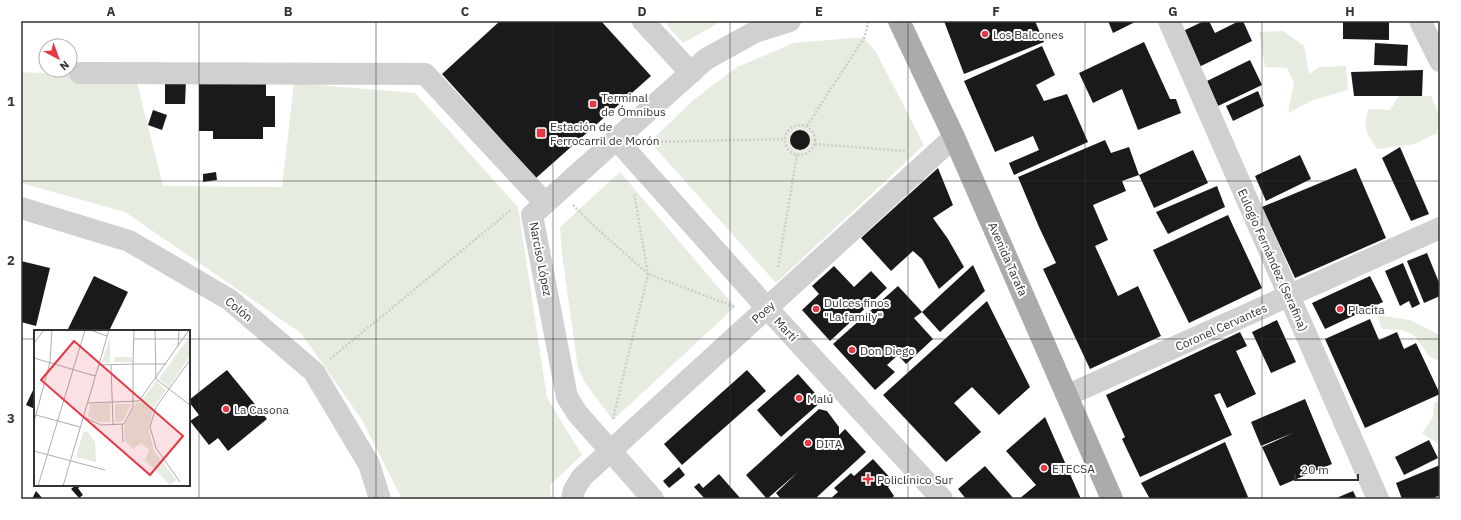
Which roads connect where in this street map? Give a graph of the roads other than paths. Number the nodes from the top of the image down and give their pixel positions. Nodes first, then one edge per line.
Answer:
1 (643, 21) edge
2 (790, 21) edge
3 (899, 21) edge
4 (1169, 21) edge
5 (1420, 21) edge
6 (1440, 60) edge
7 (80, 73) dead end
8 (691, 73) junction
9 (954, 137) junction
10 (617, 140) junction
11 (546, 195) junction
12 (21, 208) edge
13 (1440, 228) edge
14 (1289, 296) junction
15 (767, 308) junction
16 (1068, 395) junction
17 (612, 451) junction
18 (573, 494) edge
19 (380, 499) edge
20 (653, 499) edge
21 (942, 499) edge
22 (1112, 499) edge
23 (1378, 499) edge

1 - 8 street
2 - 8 street, Narciso López
3 - 9 main road, Avenida Tarafa
4 - 14 street, Eulogio Fernández (Serafina)
5 - 6 street
7 - 11 street
8 - 10 street, Narciso López
9 - 15 street, Poey
9 - 16 main road, Avenida Tarafa
10 - 11 street, Narciso López
10 - 15 street, Martí
11 - 17 street, Narciso López
12 - 19 street, Colón
13 - 14 street, Coronel Cervantes
14 - 16 street, Coronel Cervantes
14 - 23 street, Eulogio Fernández (Serafina)
15 - 17 street, Poey
15 - 21 street, Martí
16 - 22 main road, Avenida Tarafa
17 - 18 street, Poey
17 - 20 street, Narciso López

